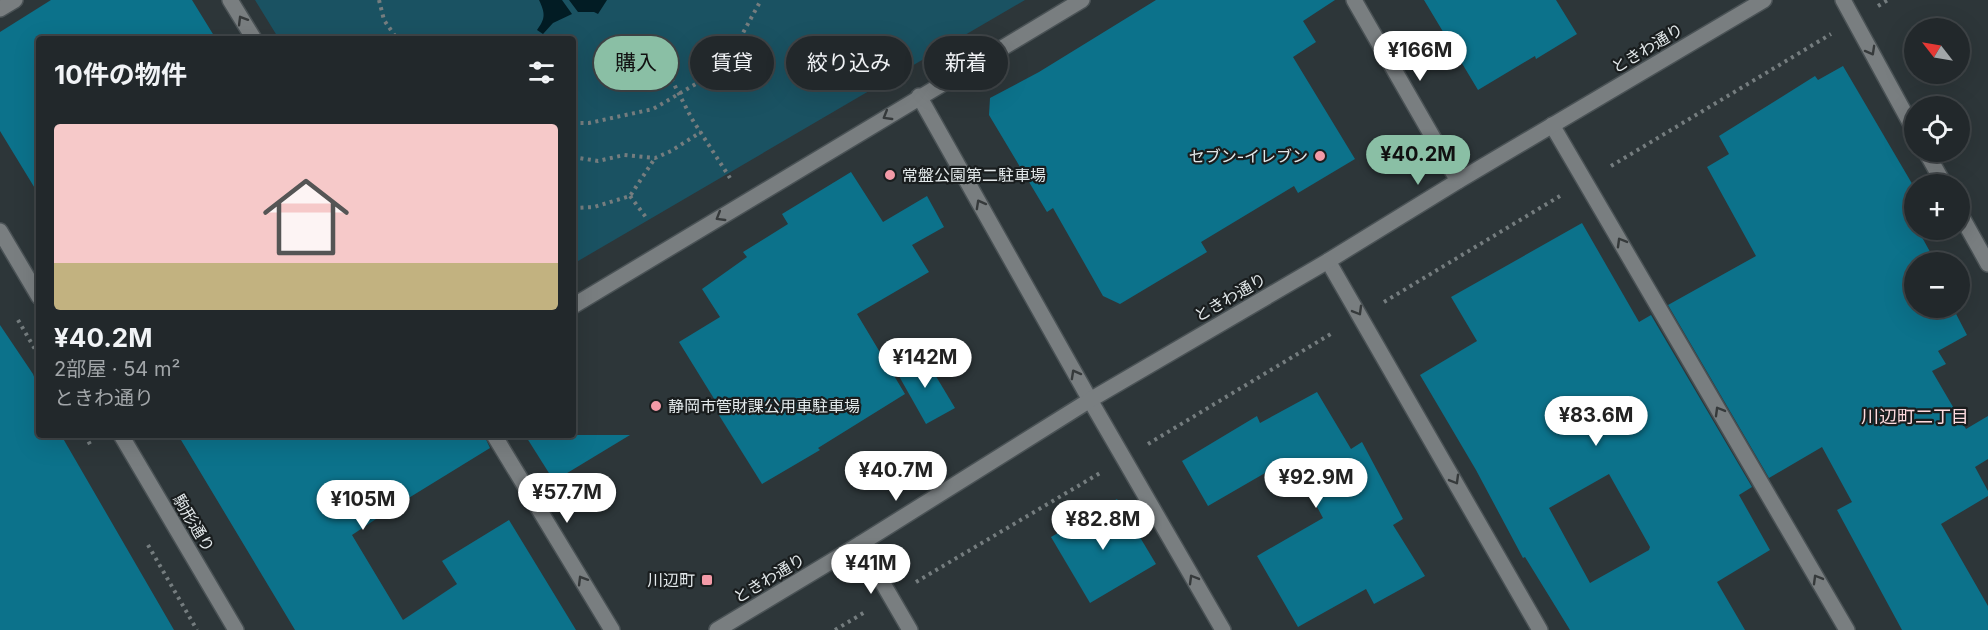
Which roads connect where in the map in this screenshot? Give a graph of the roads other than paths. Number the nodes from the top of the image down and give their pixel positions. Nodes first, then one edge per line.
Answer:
1 (15, 0) edge
2 (230, 0) edge
3 (1082, 0) edge
4 (1354, 0) edge
5 (1764, 0) edge
6 (1843, 0) edge
7 (0, 9) edge
8 (252, 36) edge
9 (919, 96) junction
10 (1904, 112) edge
11 (1552, 125) junction
12 (1458, 181) junction
13 (0, 231) edge
14 (1970, 232) edge
15 (1328, 261) junction
16 (1988, 264) edge
17 (36, 292) edge
18 (576, 304) edge
19 (1090, 400) junction
20 (122, 438) edge
21 (496, 438) edge
22 (860, 544) junction
23 (236, 630) edge
24 (612, 630) edge
25 (717, 630) edge
26 (910, 630) edge
27 (1223, 630) edge
28 (1540, 630) edge
29 (1847, 630) edge

1 - 7 street
8 -> 2 street
3 - 9 street
4 - 12 street
5 - 11 street, ときわ通り
6 -> 10 street
9 -> 18 street
19 -> 9 street
11 - 12 street, ときわ通り
29 -> 11 street
12 - 15 street, ときわ通り
13 - 17 street
14 - 16 street
15 - 19 street, ときわ通り
15 -> 28 street
19 - 22 street, ときわ通り
27 -> 19 street
20 - 23 street, 駒形通り
24 -> 21 street
22 - 25 street, ときわ通り
22 - 26 street

